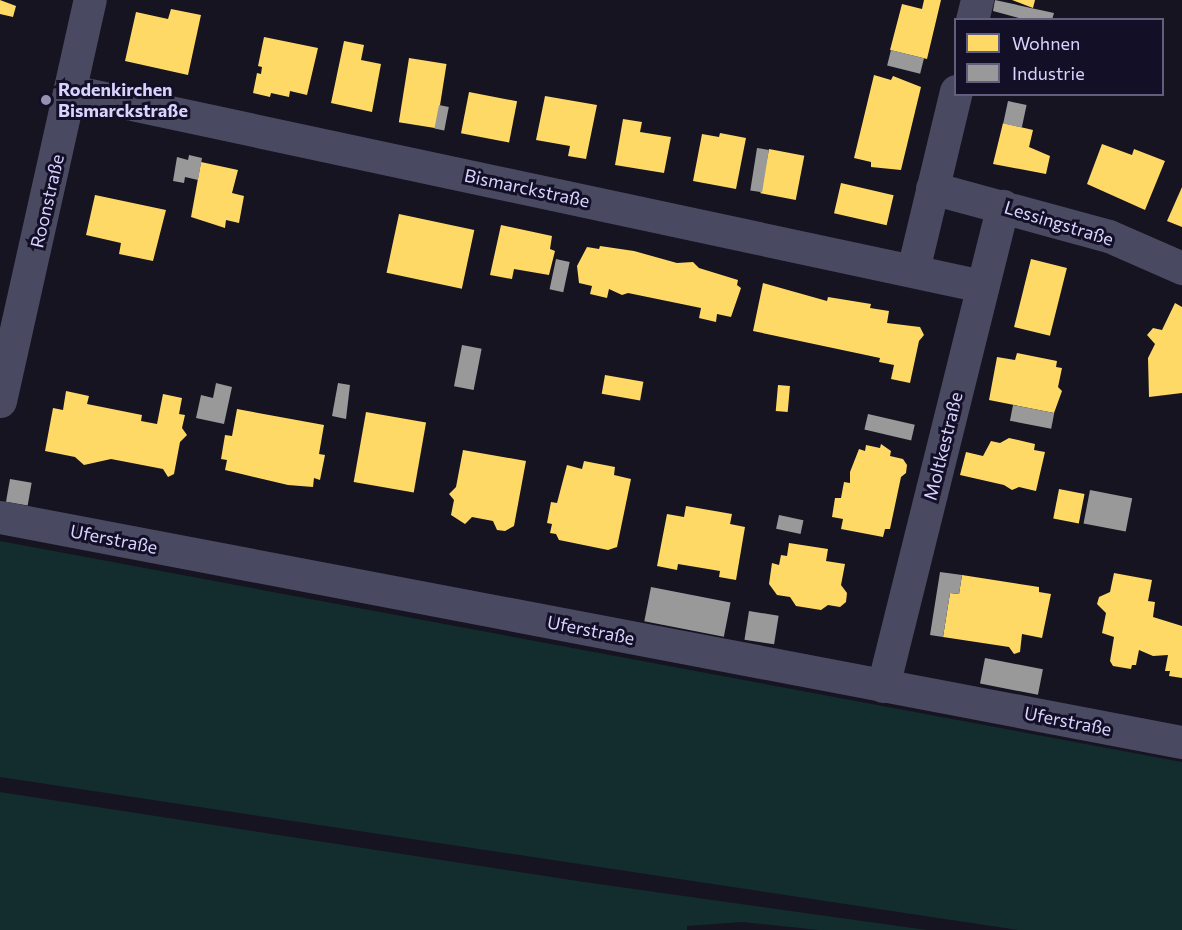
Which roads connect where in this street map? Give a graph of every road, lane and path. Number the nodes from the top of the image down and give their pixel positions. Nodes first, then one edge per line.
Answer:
1 (90, 0) edge
2 (977, 0) edge
3 (972, 18) edge
4 (72, 91) junction
5 (955, 96) edge
6 (932, 188) junction
7 (1003, 206) junction
8 (1182, 268) edge
9 (914, 270) junction
10 (982, 286) junction
11 (0, 401) edge
12 (0, 517) edge
13 (883, 686) junction
14 (1182, 742) edge

1 - 4 street, Roonstraße
2 - 3 street
4 - 9 street, Bismarckstraße
4 - 11 street, Roonstraße
5 - 6 street
6 - 7 street, Lessingstraße
6 - 9 street
7 - 8 street, Lessingstraße
7 - 10 street, Moltkestraße
9 - 10 street, Bismarckstraße
10 - 13 street, Moltkestraße
12 - 13 street, Uferstraße
13 - 14 street, Uferstraße

